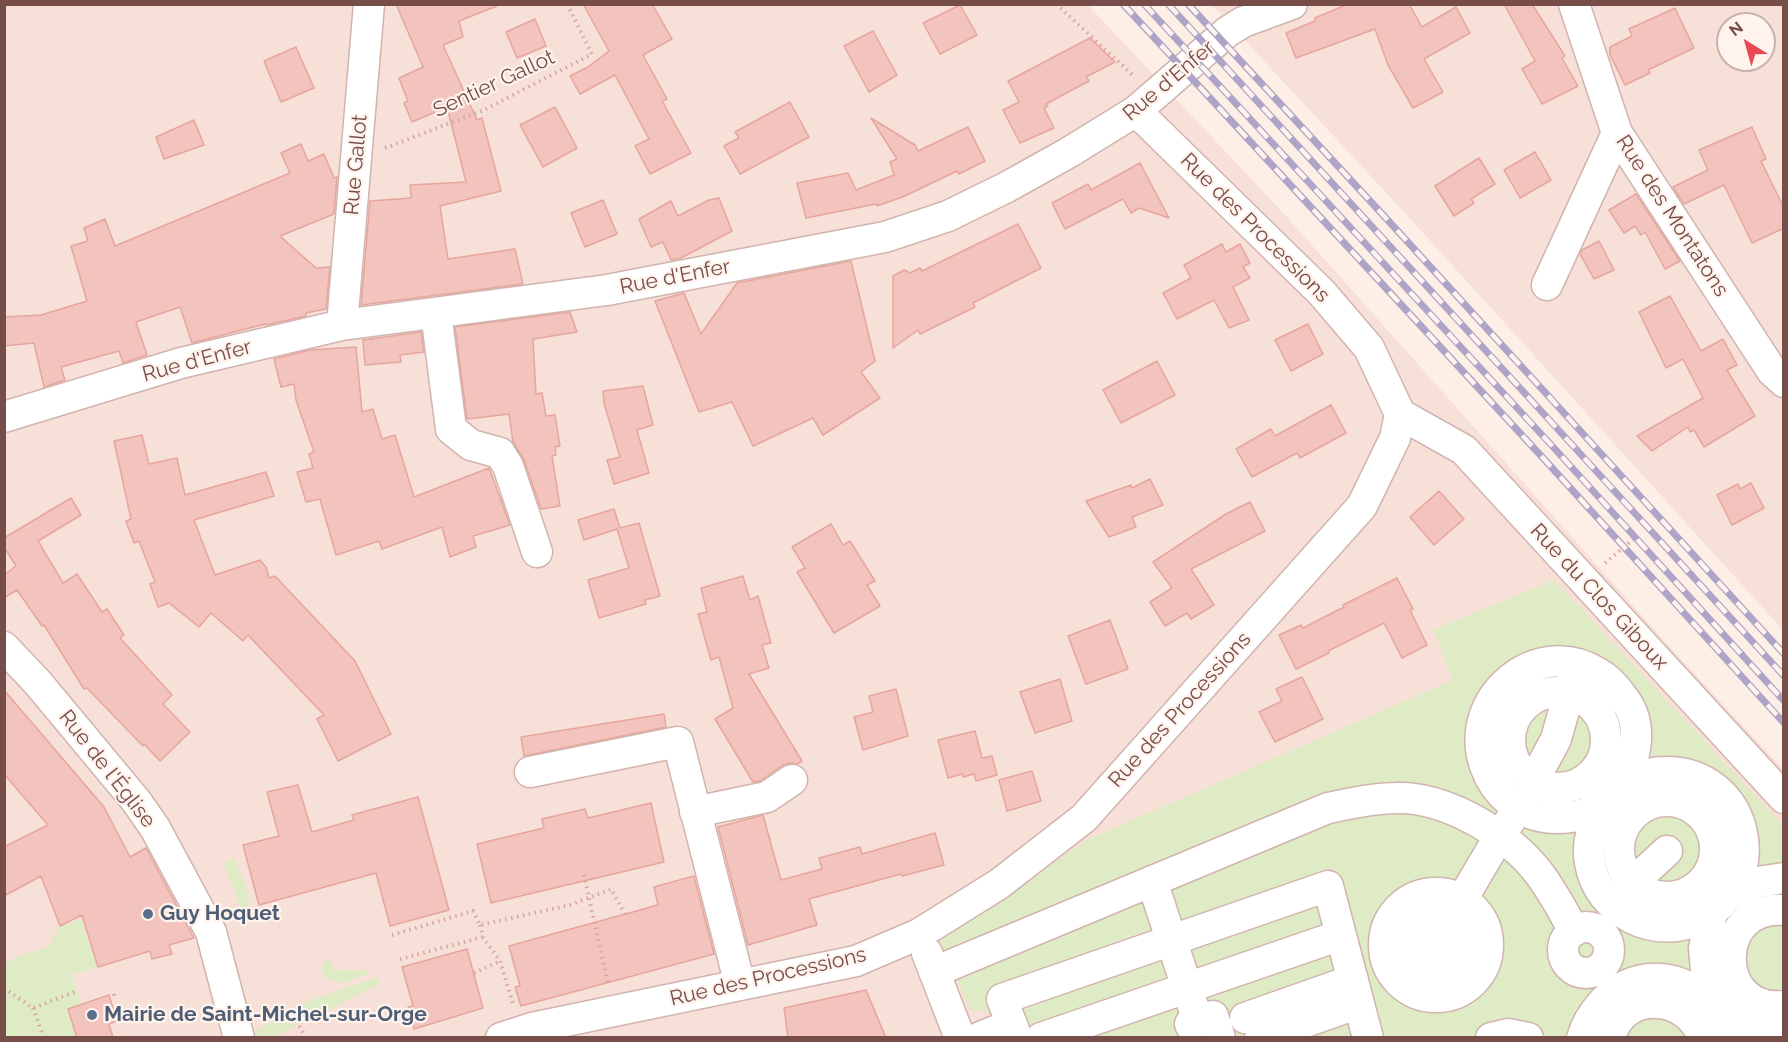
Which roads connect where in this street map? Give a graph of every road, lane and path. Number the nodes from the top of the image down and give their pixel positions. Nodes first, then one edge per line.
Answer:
1 (369, 4) edge
2 (567, 4) edge
3 (1056, 4) edge
4 (1292, 4) edge
5 (1574, 4) edge
6 (1138, 97) junction
7 (1617, 133) junction
8 (356, 159) junction
9 (1547, 285) dead end
10 (436, 313) junction
11 (342, 325) junction
12 (1784, 382) edge
13 (1400, 414) junction
14 (4, 417) edge
15 (1635, 538) dead end
16 (537, 552) dead end
17 (1584, 581) junction
18 (4, 647) edge
19 (1577, 664) junction
20 (1570, 693) junction
21 (530, 772) dead end
22 (792, 780) dead end
23 (1534, 783) junction
24 (1612, 795) junction
25 (1784, 798) edge
26 (1519, 808) junction
27 (695, 812) junction
28 (1500, 835) junction
29 (1667, 851) dead end
30 (584, 875) dead end
31 (1784, 878) edge
32 (1152, 881) junction
33 (589, 899) junction
34 (1610, 903) junction
35 (1720, 904) junction
36 (1784, 910) edge
37 (625, 914) dead end
38 (1747, 921) junction
39 (1449, 923) dead end
40 (480, 926) junction
41 (919, 934) junction
42 (392, 935) dead end
43 (1341, 935) junction
44 (483, 937) junction
45 (1171, 940) junction
46 (400, 959) dead end
47 (500, 961) junction
48 (934, 972) junction
49 (474, 973) dead end
50 (740, 985) junction
51 (1187, 987) junction
52 (4, 988) edge
53 (77, 991) dead end
54 (1356, 992) junction
55 (1784, 1006) edge
56 (33, 1008) junction
57 (291, 1010) dead end
58 (615, 1011) junction
59 (1015, 1031) edge
60 (1207, 1031) edge
61 (1252, 1031) edge
62 (1720, 1032) edge
63 (1784, 1033) edge
64 (511, 1034) edge
65 (1362, 1036) edge
66 (44, 1038) edge
67 (239, 1038) edge
68 (306, 1038) edge
69 (960, 1038) edge
70 (978, 1038) edge
71 (1041, 1038) edge
72 (1491, 1038) edge
73 (1528, 1038) edge
74 (1582, 1038) edge
75 (1610, 1038) edge

1 - 8 street, Rue Gallot
2 - 8 path, Sentier Gallot
3 - 6 path
4 - 6 street, Rue d'Enfer
5 - 7 street, Rue des Montatons
6 - 10 street, Rue d'Enfer
6 - 13 street, Rue des Processions
7 - 9 street
7 - 12 street, Rue des Montatons
8 - 11 street, Rue Gallot
10 - 11 street, Rue d'Enfer
10 - 16 street
11 - 14 street, Rue d'Enfer
13 - 17 street, Rue du Clos Giboux
13 - 41 street, Rue des Processions
15 - 17 path
17 - 25 street, Rue du Clos Giboux
18 - 67 street, Rue de l'Église
19 - 20 street
19 - 24 street
19 - 26 street
20 - 23 street
20 - 23 street
20 - 23 street
21 - 27 street
22 - 27 street
23 - 26 street
24 - 26 street
24 - 34 street
24 - 35 street
26 - 28 street
27 - 50 street
28 - 32 street
28 - 34 street
28 - 39 street
29 - 34 street
30 - 33 path
31 - 35 street
32 - 45 street
32 - 48 street
33 - 37 path
33 - 40 path
33 - 58 path
34 - 35 street
35 - 38 street
35 - 62 street
36 - 38 street
38 - 55 street
40 - 42 path
40 - 44 path
41 - 48 street
41 - 50 street, Rue des Processions
43 - 45 street
43 - 51 street
43 - 54 street
44 - 46 path
44 - 47 path
45 - 51 street
45 - 59 street
47 - 49 path
47 - 64 path
48 - 69 street
50 - 58 street, Rue des Processions
51 - 60 street
51 - 71 street
52 - 56 path
53 - 56 path
54 - 61 street
54 - 65 street
56 - 66 path
57 - 68 path
58 - 64 street, Rue des Processions
59 - 70 street
60 - 61 street
62 - 63 street
62 - 74 street
62 - 75 street
72 - 73 street

